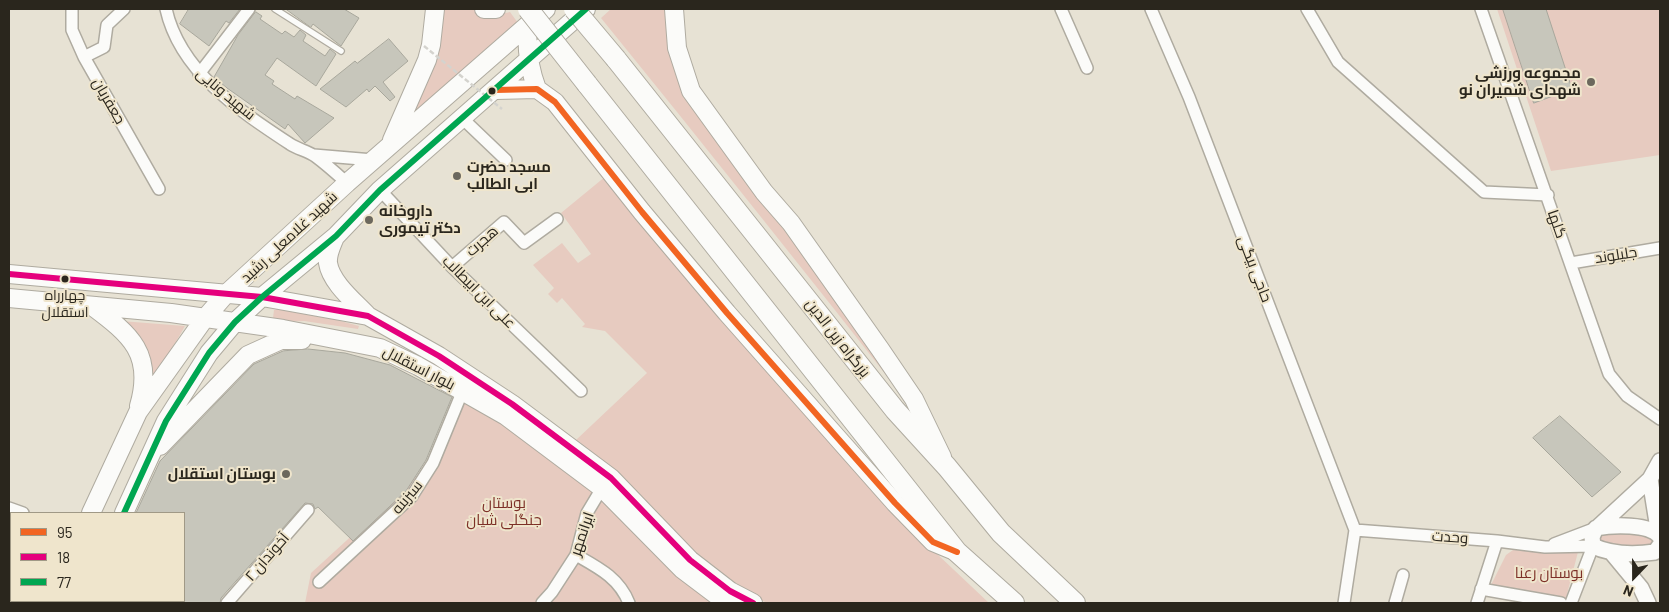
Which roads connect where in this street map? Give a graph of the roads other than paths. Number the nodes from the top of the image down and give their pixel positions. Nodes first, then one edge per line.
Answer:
1 (72, 9) edge
2 (124, 9) edge
3 (166, 9) edge
4 (249, 9) edge
5 (275, 9) edge
6 (435, 9) edge
7 (484, 9) edge
8 (496, 9) edge
9 (546, 9) edge
10 (574, 9) edge
11 (586, 9) edge
12 (674, 9) edge
13 (1061, 9) edge
14 (1151, 9) edge
15 (1307, 9) edge
16 (1481, 9) edge
17 (528, 17) edge
18 (341, 52) dead end
19 (84, 57) junction
20 (529, 59) junction
21 (1087, 68) dead end
22 (199, 74) junction
23 (537, 89) junction
24 (496, 90) junction
25 (462, 118) junction
26 (389, 146) junction
27 (314, 155) junction
28 (373, 160) junction
29 (506, 160) dead end
30 (347, 182) junction
31 (159, 188) dead end
32 (380, 190) junction
33 (1548, 195) junction
34 (557, 219) dead end
35 (336, 236) junction
36 (1660, 248) edge
37 (1571, 263) junction
38 (452, 267) junction
39 (9, 274) edge
40 (226, 294) junction
41 (262, 297) junction
42 (9, 298) edge
43 (92, 306) junction
44 (368, 316) junction
45 (205, 318) junction
46 (235, 322) junction
47 (340, 339) junction
48 (463, 390) junction
49 (581, 391) dead end
50 (138, 412) junction
51 (1660, 419) edge
52 (148, 460) junction
53 (1660, 461) edge
54 (947, 466) junction
55 (1650, 479) junction
56 (602, 488) junction
57 (308, 510) dead end
58 (91, 512) edge
59 (124, 512) edge
60 (1596, 528) junction
61 (1355, 530) junction
62 (1660, 539) edge
63 (1497, 541) junction
64 (1593, 546) junction
65 (1545, 547) junction
66 (957, 552) junction
67 (1612, 553) junction
68 (576, 555) junction
69 (1403, 575) dead end
70 (319, 582) dead end
71 (1481, 589) junction
72 (227, 603) edge
73 (542, 603) edge
74 (629, 603) edge
75 (726, 603) edge
76 (753, 603) edge
77 (1014, 603) edge
78 (1076, 603) edge
79 (1344, 603) edge
80 (1395, 603) edge
81 (1477, 603) edge
82 (1561, 603) edge
83 (1571, 603) edge
84 (1648, 603) edge

1 - 19 street, جعفریان
2 - 19 street
3 - 22 street, شهید ونایی
4 - 22 street
5 - 18 lane
6 - 26 main road
7 - 8 main road
9 - 17 main road, شهید غلامعلی رشید
10 - 54 highway, بزرگراه زین الدین, bridge
11 - 20 main road, شهید غلامعلی رشید
12 - 54 main road
13 - 21 street
14 - 61 street, حاجی بیگی
15 - 33 street
16 - 33 street, گلها
17 - 20 main road
17 - 26 main road, شهید غلامعلی رشید
17 - 66 highway, bridge
19 - 31 street, جعفریان
20 - 23 main road
20 - 24 main road, شهید غلامعلی رشید
22 - 27 street, شهید ونایی
23 - 24 main road
23 - 66 main road
24 - 25 main road, شهید غلامعلی رشید
25 - 29 street
25 - 32 main road, شهید غلامعلی رشید
26 - 28 main road, شهید غلامعلی رشید
27 - 28 street, شهید ونایی
27 - 30 street, شهید ونایی
28 - 30 main road, شهید غلامعلی رشید
30 - 40 main road, شهید غلامعلی رشید
32 - 35 main road, شهید غلامعلی رشید
32 - 38 street, علی ابن ابیطالب
33 - 37 street, گلها
34 - 38 street, هجرت
35 - 41 main road, شهید غلامعلی رشید
35 - 44 main road
36 - 37 street, جلیلوند
37 - 51 street, گلها
38 - 49 street, علی ابن ابیطالب
39 - 40 main road, بلوار استقلال
40 - 41 main road, بلوار استقلال
40 - 45 main road, شهید غلامعلی رشید
41 - 44 main road, بلوار استقلال
41 - 46 main road, شهید غلامعلی رشید
42 - 43 main road, بلوار استقلال
43 - 45 main road, بلوار استقلال
43 - 50 main road
44 - 76 main road, بلوار استقلال
45 - 46 main road, بلوار استقلال
45 - 50 main road, شهید غلامعلی رشید
46 - 47 main road, بلوار استقلال
46 - 52 main road, شهید غلامعلی رشید
47 - 48 main road, بلوار استقلال
47 - 52 main road
48 - 56 main road, بلوار استقلال
48 - 70 street, سبزینه
50 - 58 main road, شهید غلامعلی رشید
52 - 59 main road, شهید غلامعلی رشید
53 - 55 main road
54 - 78 highway, بزرگراه زین الدین
55 - 60 main road
55 - 62 main road
56 - 68 street, ایرانمهر
56 - 75 main road, بلوار استقلال
57 - 72 street, آخوندان ۲
60 - 62 main road
60 - 64 main road
60 - 65 street, وحدت
61 - 63 street, وحدت
61 - 79 street
62 - 67 main road
63 - 65 street, وحدت
63 - 71 street
64 - 65 street, وحدت
64 - 67 main road
64 - 83 street
66 - 77 highway
67 - 84 main road
68 - 73 street, ایرانمهر
68 - 74 street
69 - 80 street
71 - 81 street
71 - 82 street

